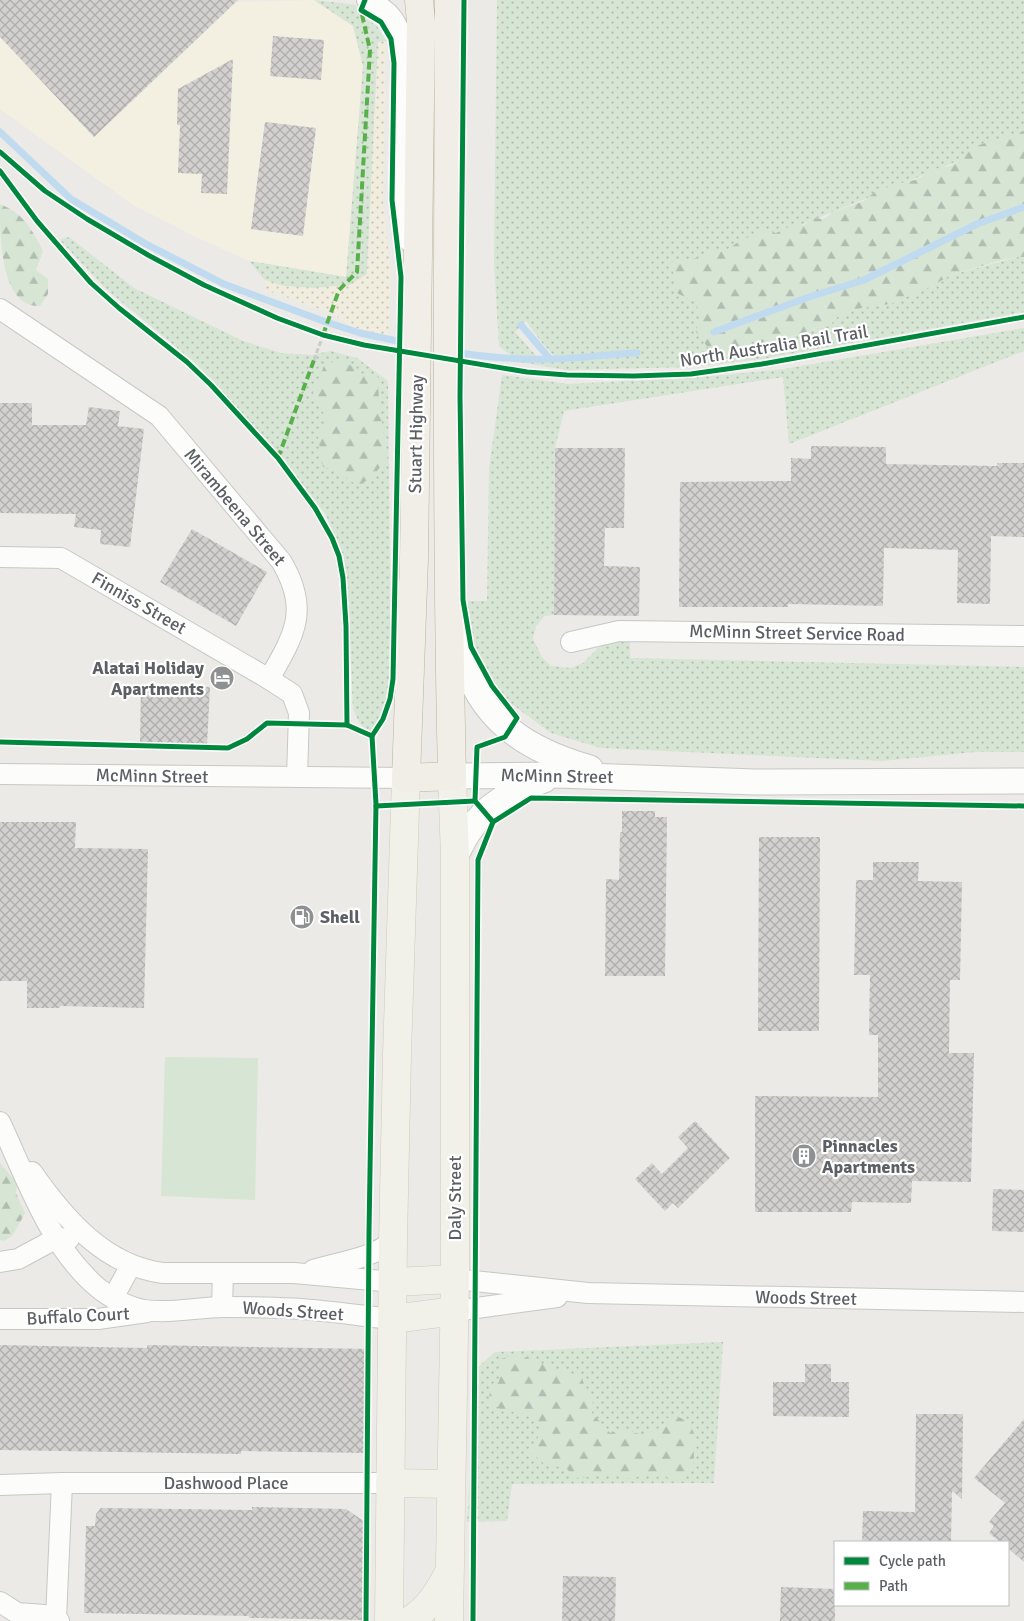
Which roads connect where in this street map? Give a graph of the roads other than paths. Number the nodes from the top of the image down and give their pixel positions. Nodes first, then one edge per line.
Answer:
1 (367, 0) edge
2 (419, 0) edge
3 (449, 0) edge
4 (416, 285) junction
5 (0, 309) edge
6 (0, 557) edge
7 (448, 590) junction
8 (1024, 636) edge
9 (571, 642) dead end
10 (269, 679) junction
11 (0, 774) edge
12 (452, 776) junction
13 (558, 776) junction
14 (297, 777) junction
15 (406, 778) junction
16 (646, 778) junction
17 (1024, 781) edge
18 (455, 857) junction
19 (0, 1122) edge
20 (86, 1237) junction
21 (57, 1238) junction
22 (393, 1241) junction
23 (0, 1262) edge
24 (131, 1265) junction
25 (223, 1273) junction
26 (294, 1273) junction
27 (455, 1279) junction
28 (394, 1282) junction
29 (588, 1293) junction
30 (113, 1298) junction
31 (1024, 1302) edge
32 (222, 1307) junction
33 (156, 1311) junction
34 (455, 1311) junction
35 (0, 1319) edge
36 (393, 1320) junction
37 (62, 1482) junction
38 (390, 1483) junction
39 (450, 1484) junction
40 (0, 1485) edge
41 (449, 1572) junction
42 (0, 1602) edge
43 (57, 1620) edge
44 (389, 1621) edge
45 (409, 1621) edge
46 (449, 1621) edge

1 - 4 street
2 - 4 highway, Stuart Highway
3 - 7 highway, Stuart Highway
4 - 15 highway, Stuart Highway
5 - 10 street, Mirambeena Street
6 - 10 street, Finniss Street
7 - 12 highway, Stuart Highway
7 - 16 street
8 - 9 street, McMinn Street Service Road
10 - 14 street
11 - 14 street, McMinn Street
12 - 13 street, McMinn Street
12 - 15 highway, McMinn Street
12 - 18 main road, Daly Street
13 - 16 street, McMinn Street
13 - 18 street
14 - 15 street, McMinn Street
15 - 22 main road
16 - 17 street, McMinn Street
18 - 27 main road, Daly Street
19 - 20 street, Woods Street
19 - 21 street, Woods Street
20 - 21 street
20 - 24 street, Woods Street
21 - 23 street
21 - 30 street, Woods Street
22 - 26 street, Woods Street
22 - 28 main road
24 - 25 street, Woods Street
24 - 30 street
25 - 26 street, Woods Street
25 - 32 street, Woods Street
26 - 28 street, Woods Street
27 - 28 main road
27 - 29 street, Woods Street
27 - 34 main road, Daly Street
28 - 36 main road
29 - 31 street, Woods Street
29 - 34 street, Woods Street
30 - 33 street, Woods Street
32 - 33 street, Woods Street
32 - 36 street, Woods Street
33 - 35 street, Buffalo Court
34 - 36 main road
34 - 39 main road, Daly Street
36 - 38 main road
37 - 38 street, Dashwood Place
37 - 40 street, Dashwood Place
37 - 43 street
38 - 39 main road
38 - 44 main road
39 - 41 main road, Daly Street
41 - 45 main road
41 - 46 main road, Daly Street
42 - 43 street

